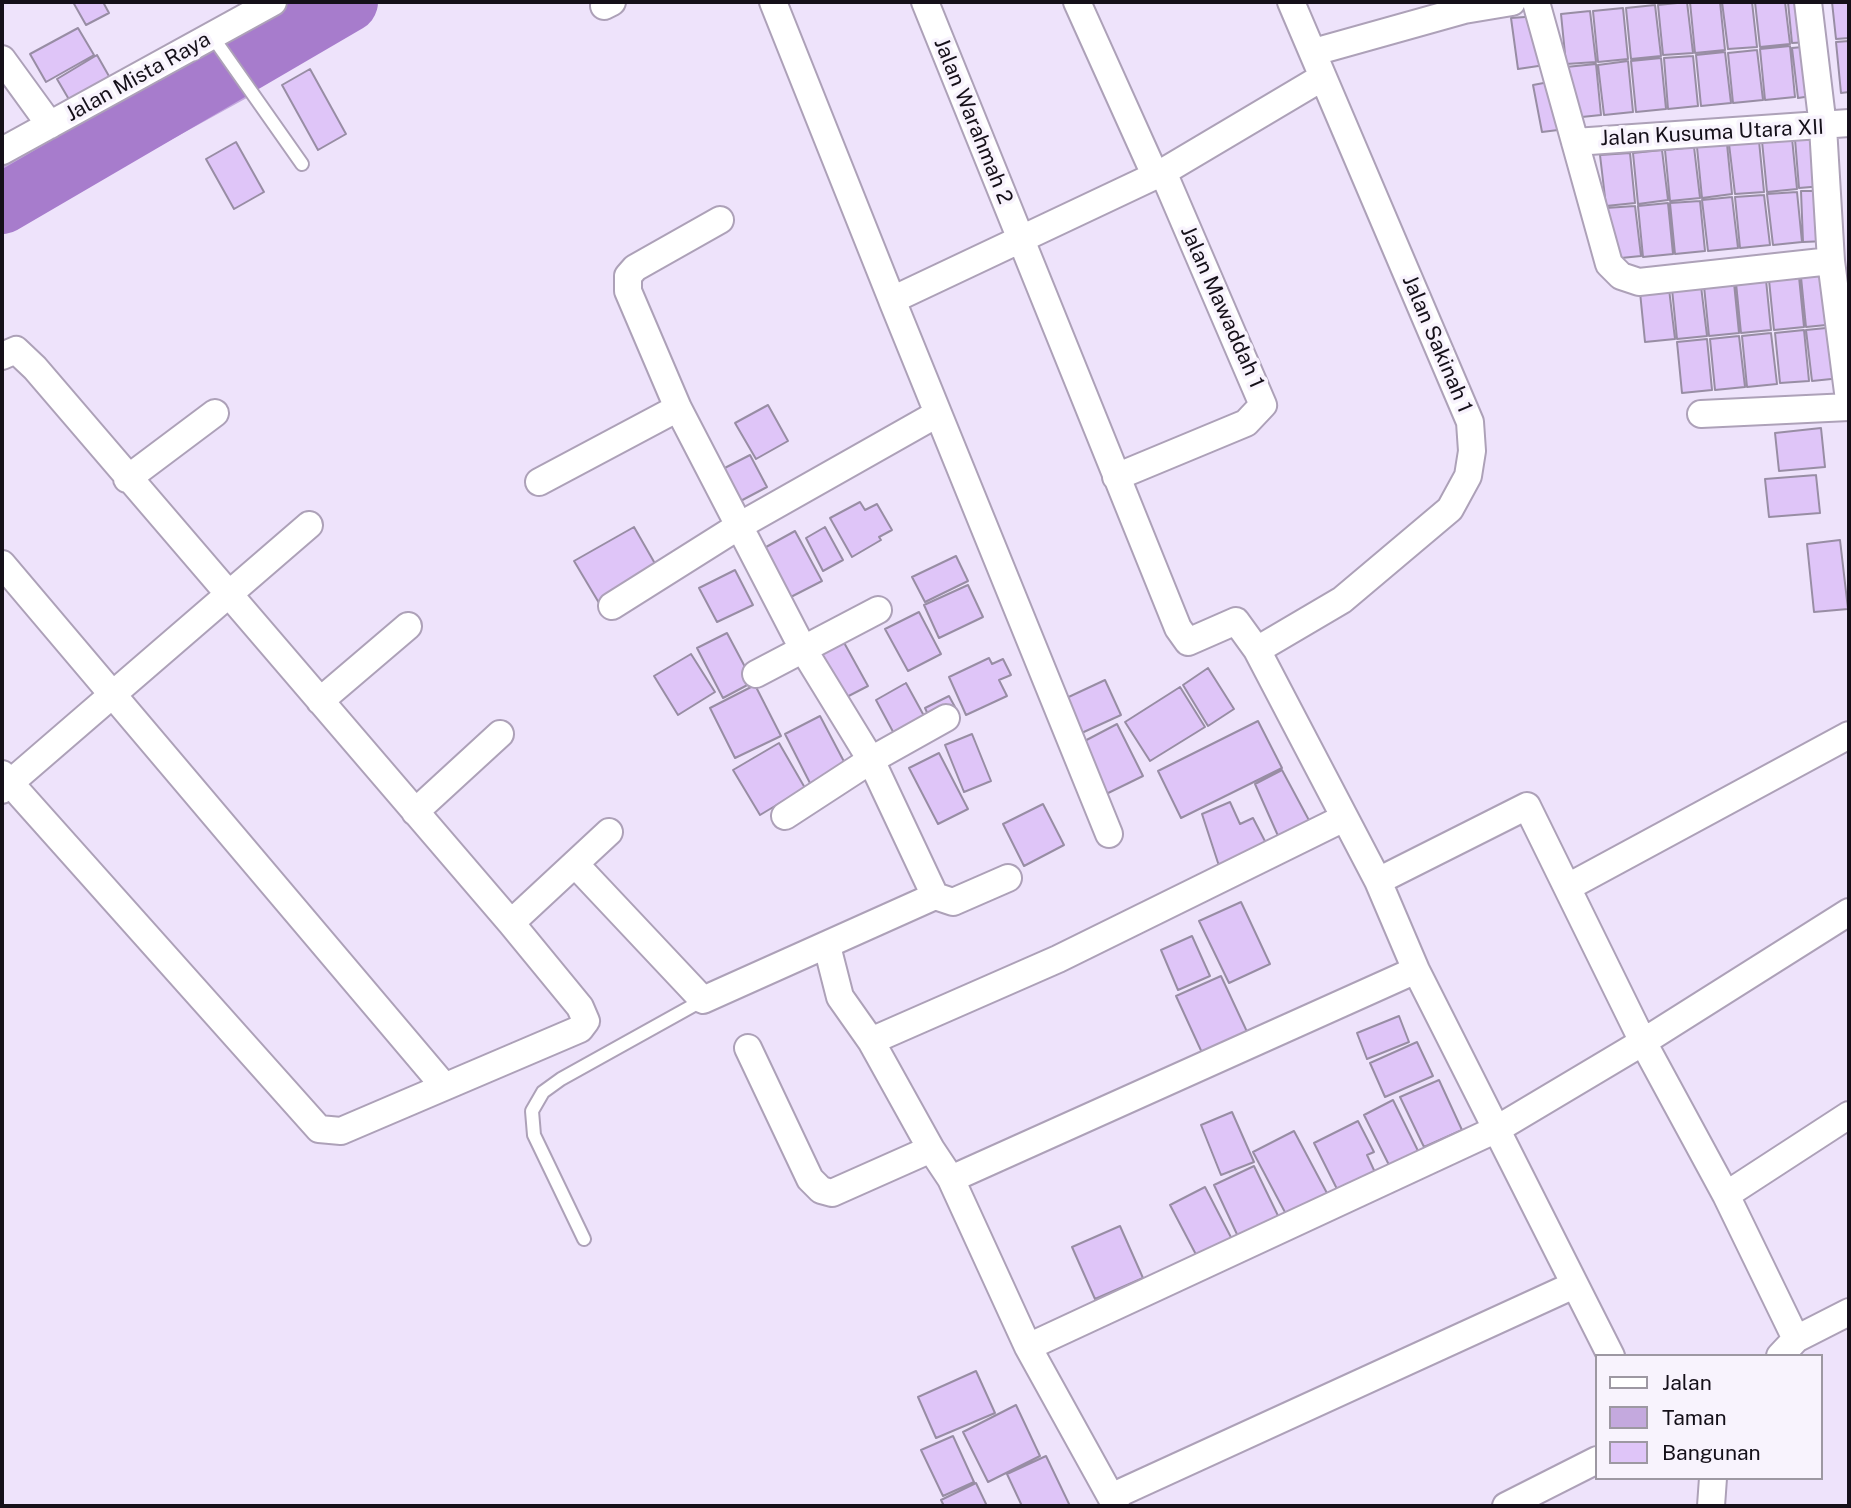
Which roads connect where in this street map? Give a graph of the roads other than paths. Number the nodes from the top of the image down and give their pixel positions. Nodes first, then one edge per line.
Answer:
1 (273, 2) edge
2 (774, 2) edge
3 (925, 2) edge
4 (1077, 2) edge
5 (1291, 2) edge
6 (1512, 2) edge
7 (1536, 2) edge
8 (1808, 2) edge
9 (1462, 6) edge
10 (212, 36) junction
11 (1314, 52) junction
12 (2, 59) edge
13 (1323, 77) junction
14 (1849, 123) edge
15 (50, 125) junction
16 (1823, 127) junction
17 (1575, 142) junction
18 (2, 151) edge
19 (302, 164) dead end
20 (1159, 173) junction
21 (720, 220) dead end
22 (1021, 239) junction
23 (1831, 261) junction
24 (892, 300) junction
25 (2, 356) edge
26 (1849, 400) edge
27 (1849, 407) edge
28 (678, 408) junction
29 (215, 413) dead end
30 (937, 414) junction
31 (1700, 414) dead end
32 (1116, 477) junction
33 (127, 479) junction
34 (539, 482) dead end
35 (309, 526) dead end
36 (739, 526) junction
37 (2, 564) edge
38 (228, 595) junction
39 (612, 606) dead end
40 (878, 610) dead end
41 (408, 626) dead end
42 (803, 649) junction
43 (1257, 650) junction
44 (756, 674) dead end
45 (112, 695) junction
46 (320, 701) junction
47 (946, 718) dead end
48 (500, 734) dead end
49 (1849, 734) edge
50 (871, 760) junction
51 (4, 782) edge
52 (415, 812) junction
53 (785, 816) dead end
54 (1344, 818) junction
55 (609, 832) dead end
56 (1109, 834) dead end
57 (575, 864) junction
58 (1008, 878) dead end
59 (1378, 881) junction
60 (1568, 887) junction
61 (935, 896) junction
62 (1849, 912) edge
63 (511, 923) junction
64 (827, 946) junction
65 (1416, 970) junction
66 (703, 1000) junction
67 (871, 1041) junction
68 (1643, 1042) junction
69 (748, 1048) dead end
70 (444, 1086) junction
71 (1849, 1115) edge
72 (1497, 1129) junction
73 (931, 1149) junction
74 (951, 1179) junction
75 (1727, 1195) junction
76 (584, 1239) dead end
77 (1574, 1285) junction
78 (1849, 1312) edge
79 (1028, 1347) junction
80 (1788, 1348) edge
81 (1610, 1354) edge
82 (1596, 1461) edge
83 (1713, 1480) edge
84 (1113, 1501) edge
85 (1507, 1506) edge
86 (1711, 1506) edge

1 - 10 street, Jalan Mista Raya
2 - 24 street
3 - 22 street, Jalan Warahmah 2
4 - 20 street
5 - 11 street, Jalan Sakinah 1
6 - 9 street
7 - 17 street
8 - 16 street
9 - 11 street
10 - 15 street, Jalan Mista Raya
10 - 19 lane
11 - 13 street, Jalan Sakinah 1
12 - 15 street
13 - 20 street
13 - 43 street, Jalan Sakinah 1
14 - 16 street, Jalan Kusuma Utara XII
15 - 18 street, Jalan Mista Raya
16 - 17 street, Jalan Kusuma Utara XII
16 - 23 street
17 - 23 street
20 - 22 street
20 - 32 street, Jalan Mawaddah 1
21 - 28 street
22 - 24 street
22 - 32 street, Jalan Warahmah 2
23 - 26 street
24 - 30 street
25 - 33 street
27 - 31 street
28 - 34 street
28 - 36 street
29 - 33 street
30 - 36 street
30 - 56 street
32 - 43 street, Jalan Warahmah 2
33 - 38 street
35 - 38 street
36 - 39 street
36 - 42 street
37 - 45 street
38 - 45 street
38 - 46 street
40 - 42 street
41 - 46 street
42 - 44 street
42 - 50 street
43 - 54 street
45 - 51 street
45 - 70 street
46 - 52 street
47 - 50 street
48 - 52 street
49 - 60 street
50 - 53 street
50 - 61 street
51 - 70 street
52 - 63 street
54 - 59 street
54 - 67 street
55 - 57 street
57 - 63 street
57 - 66 street
58 - 61 street
59 - 60 street
59 - 65 street
60 - 68 street
61 - 64 street
62 - 68 street
63 - 70 street
64 - 66 street
64 - 67 street
65 - 72 street
65 - 74 street
66 - 76 lane
67 - 73 street
68 - 72 street
68 - 75 street
69 - 73 street
71 - 75 street
72 - 77 street
72 - 79 street
73 - 74 street
74 - 79 street
75 - 80 street
77 - 81 street
77 - 84 street
78 - 80 street
79 - 84 street
82 - 85 street
83 - 86 street

